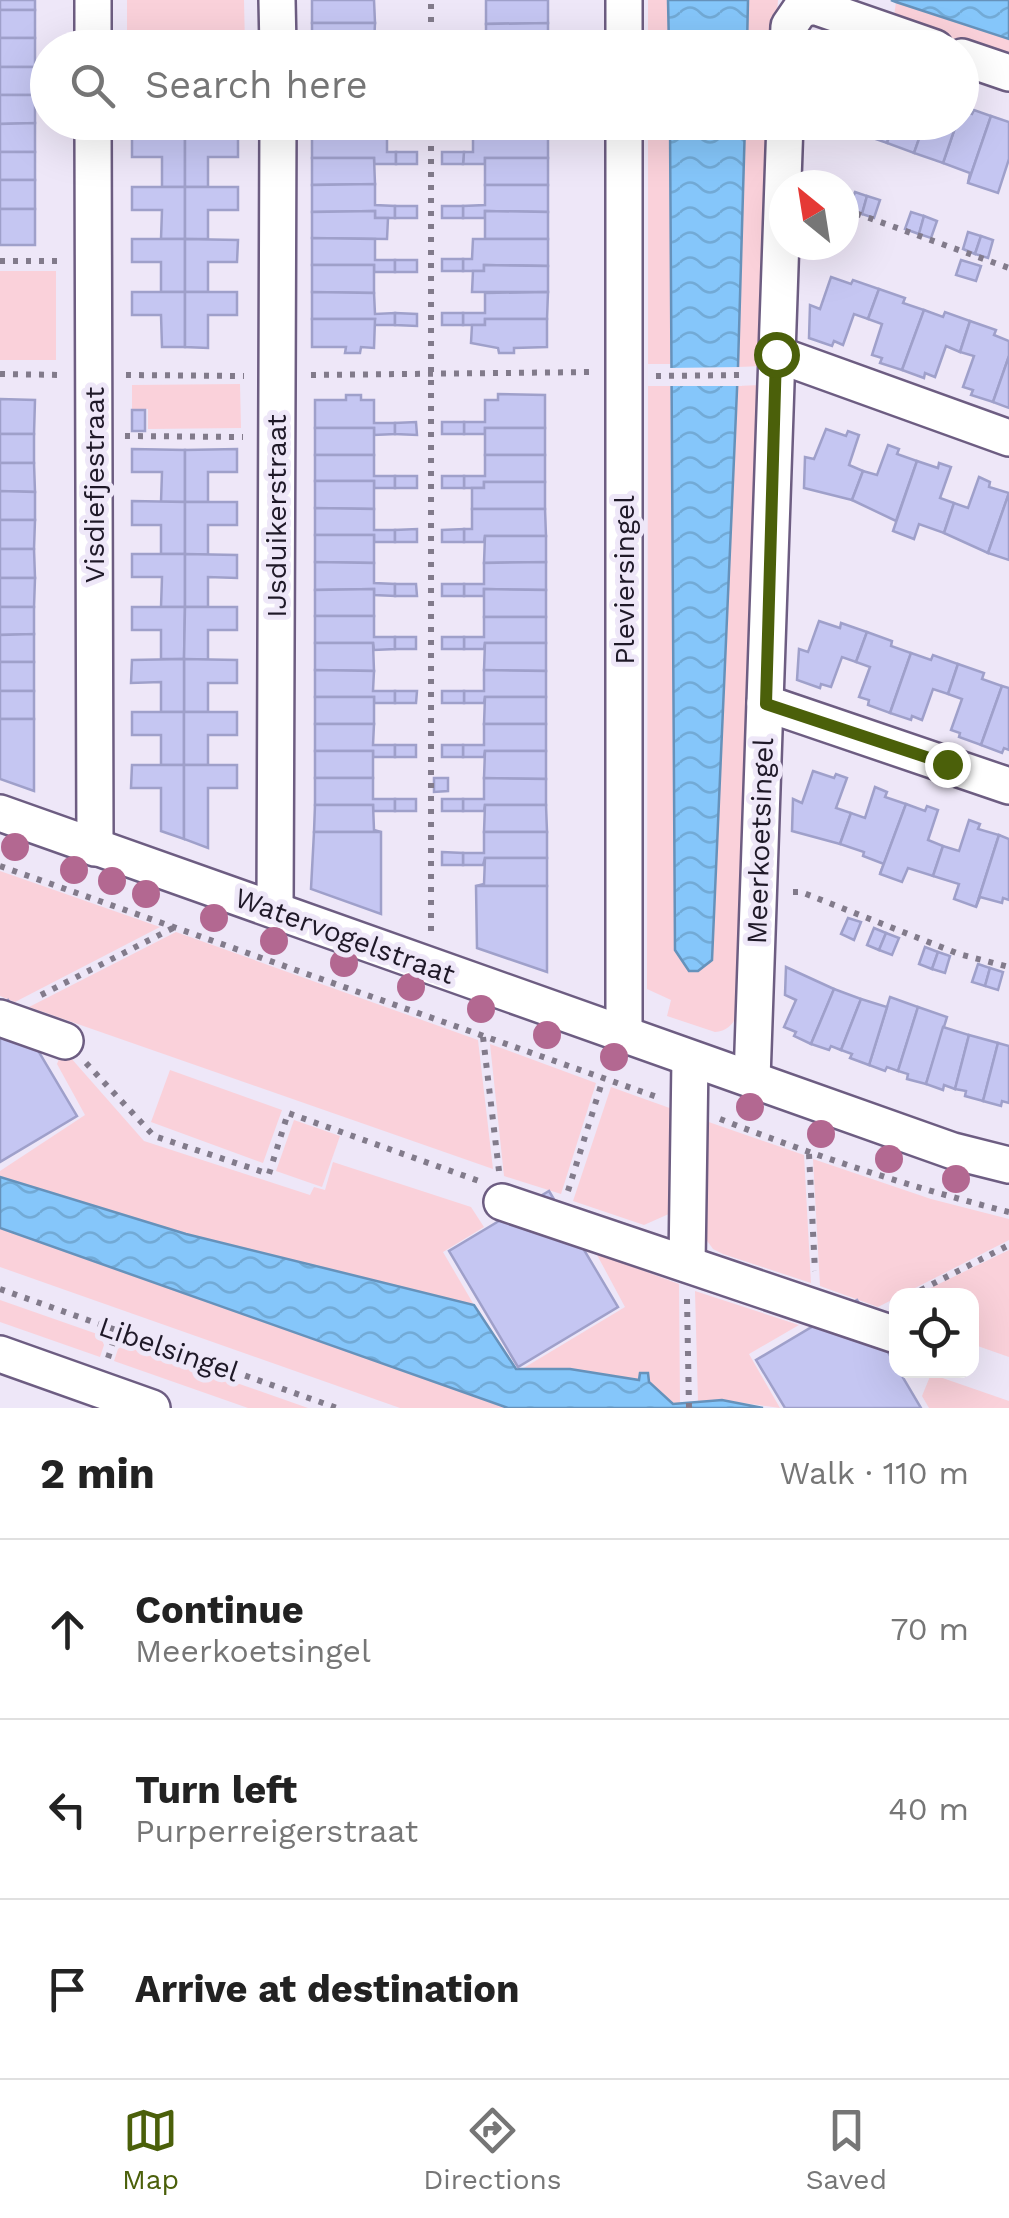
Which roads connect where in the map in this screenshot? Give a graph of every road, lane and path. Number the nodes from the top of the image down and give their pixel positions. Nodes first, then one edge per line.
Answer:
1 (93, 0) edge
2 (277, 0) edge
3 (431, 0) edge
4 (624, 0) edge
5 (93, 30) edge
6 (278, 30) edge
7 (431, 30) edge
8 (624, 30) edge
9 (789, 30) edge
10 (883, 30) edge
11 (979, 63) edge
12 (1009, 74) edge
13 (93, 140) edge
14 (278, 140) edge
15 (431, 140) edge
16 (624, 140) edge
17 (784, 140) edge
18 (859, 214) edge
19 (0, 261) edge
20 (94, 261) junction
21 (1009, 268) edge
22 (776, 354) junction
23 (743, 375) dead end
24 (654, 376) dead end
25 (94, 436) junction
26 (276, 437) junction
27 (1009, 438) edge
28 (766, 704) junction
29 (1009, 786) edge
30 (0, 813) edge
31 (95, 848) junction
32 (0, 866) edge
33 (757, 894) junction
34 (275, 910) junction
35 (174, 927) junction
36 (431, 936) dead end
37 (1009, 967) edge
38 (35, 998) dead end
39 (0, 1018) edge
40 (484, 1037) junction
41 (624, 1037) junction
42 (65, 1041) joint
43 (690, 1060) junction
44 (603, 1078) junction
45 (752, 1079) junction
46 (690, 1108) junction
47 (808, 1154) junction
48 (1009, 1165) edge
49 (502, 1202) junction
50 (1009, 1212) edge
51 (558, 1221) junction
52 (1009, 1245) edge
53 (686, 1264) junction
54 (924, 1288) edge
55 (0, 1289) edge
56 (817, 1308) junction
57 (889, 1333) edge
58 (0, 1354) edge
59 (98, 1399) edge
60 (152, 1408) edge
61 (337, 1408) edge
62 (689, 1408) edge

1 - 5 street
2 - 6 street
3 - 7 path
4 - 8 street
9 - 10 street
11 - 12 street
13 - 20 street, Visdiefjestraat
14 - 26 street, IJsduikerstraat
15 - 36 path
16 - 41 street, Pleviersingel
17 - 22 street, Meerkoetsingel
18 - 21 path
19 - 20 path
20 - 25 street, Visdiefjestraat
22 - 27 street
22 - 28 street, Meerkoetsingel
23 - 24 path
25 - 26 path
25 - 31 street, Visdiefjestraat
26 - 34 street, IJsduikerstraat
28 - 29 street
28 - 33 street, Meerkoetsingel
30 - 31 street, Watervogelstraat
31 - 34 street, Watervogelstraat
32 - 35 path
33 - 37 path
33 - 45 street, Meerkoetsingel
34 - 41 street, Watervogelstraat
35 - 38 path
35 - 40 path
39 - 42 street
40 - 44 path
40 - 49 path
41 - 43 street, Watervogelstraat
42 - 49 path
43 - 45 street, Watervogelstraat
43 - 46 street
44 - 46 path
44 - 51 path
45 - 48 street, Watervogelstraat
46 - 47 path
46 - 53 street
47 - 50 path
47 - 56 path
49 - 51 street
51 - 53 street
52 - 54 path
53 - 56 street
53 - 62 path
55 - 61 path, Libelsingel
56 - 57 street
58 - 59 street
59 - 60 street

